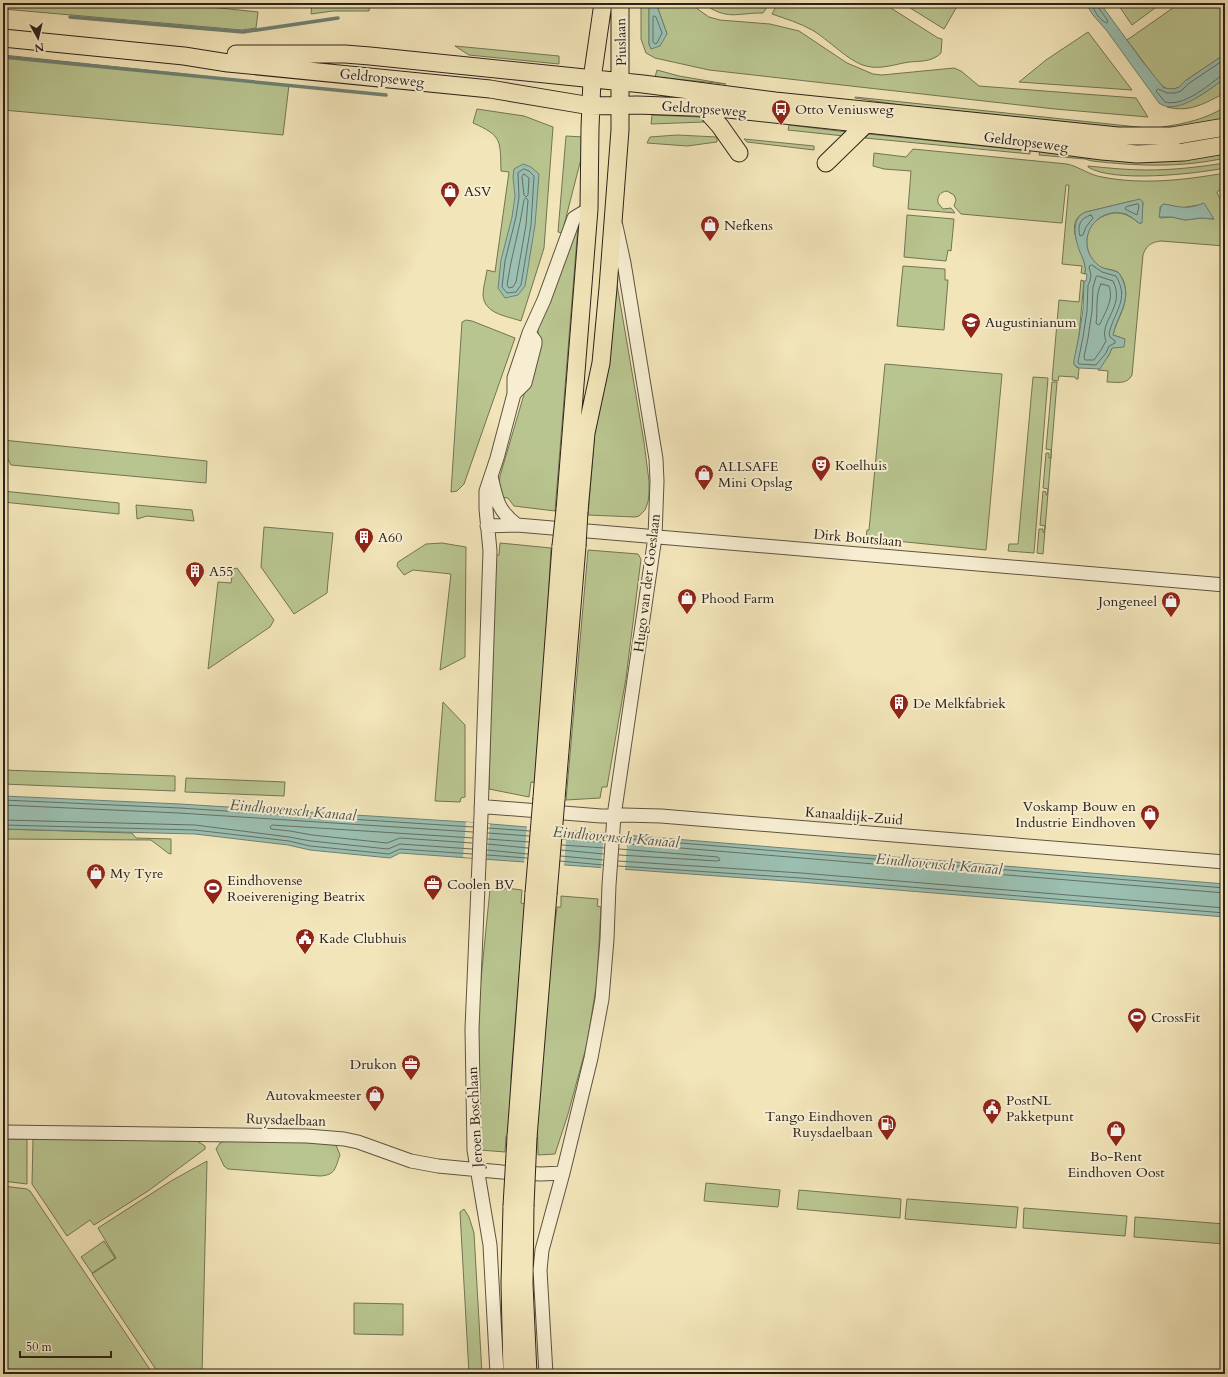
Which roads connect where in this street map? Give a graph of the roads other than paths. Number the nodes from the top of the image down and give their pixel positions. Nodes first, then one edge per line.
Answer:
1 (603, 3) edge
2 (620, 3) edge
3 (3, 38) edge
4 (184, 56) junction
5 (592, 79) junction
6 (621, 82) junction
7 (621, 105) junction
8 (590, 106) junction
9 (703, 107) junction
10 (866, 124) junction
11 (1225, 127) edge
12 (1225, 145) edge
13 (739, 153) dead end
14 (826, 163) dead end
15 (589, 209) junction
16 (614, 213) junction
17 (491, 475) junction
18 (572, 510) junction
19 (517, 525) junction
20 (487, 526) junction
21 (655, 537) junction
22 (1225, 585) edge
23 (481, 808) junction
24 (614, 816) junction
25 (1225, 862) edge
26 (3, 1132) edge
27 (476, 1169) junction
28 (563, 1173) junction
29 (518, 1206) junction
30 (497, 1374) edge
31 (512, 1374) edge
32 (528, 1374) edge
33 (546, 1374) edge

1 - 5 main road, Piuslaan
2 - 6 main road, Piuslaan
3 - 4 main road, Geldropseweg
4 - 5 main road, Geldropseweg
4 - 8 main road, Geldropseweg
5 - 6 main road, Geldropseweg
5 - 8 main road, Piuslaan
6 - 7 main road, Piuslaan
6 - 11 main road, Geldropseweg
7 - 8 main road, Geldropseweg
7 - 9 main road, Geldropseweg
7 - 16 main road, Hugo van der Goeslaan
8 - 15 main road, Hugo van der Goeslaan
9 - 10 main road, Geldropseweg
9 - 13 main road
10 - 12 main road, Geldropseweg
10 - 14 main road
15 - 17 street
15 - 18 main road, Hugo van der Goeslaan
16 - 18 main road, Hugo van der Goeslaan
16 - 21 street, Hugo van der Goeslaan
17 - 19 street
17 - 20 street
18 - 29 main road, Hugo van der Goeslaan, bridge
19 - 20 street, Dirk Boutslaan
19 - 21 street, Dirk Boutslaan
20 - 23 street
21 - 22 street, Dirk Boutslaan
21 - 24 street, Hugo van der Goeslaan
23 - 24 street, Kanaaldijk-Zuid
23 - 27 street, Jeroen Boschlaan
24 - 25 street, Kanaaldijk-Zuid
24 - 28 street, Hugo van der Goeslaan
26 - 27 street, Ruysdaelbaan
27 - 28 street, Ruysdaelbaan
27 - 30 street, Jeroen Boschlaan
28 - 33 street
29 - 31 main road
29 - 32 main road

